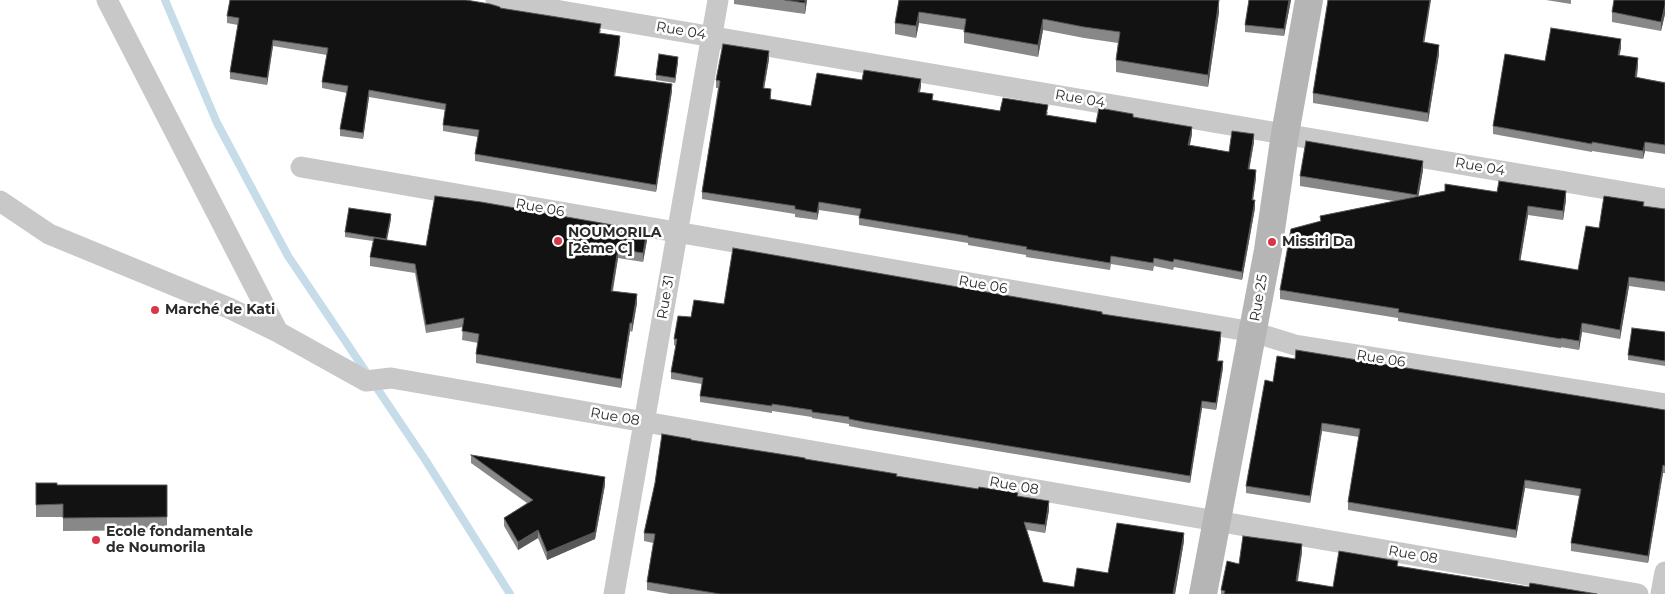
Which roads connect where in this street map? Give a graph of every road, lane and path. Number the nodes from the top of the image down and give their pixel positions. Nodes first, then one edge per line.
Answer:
1 (107, 0) edge
2 (496, 0) edge
3 (718, 0) edge
4 (1309, 0) edge
5 (712, 37) junction
6 (1285, 134) junction
7 (301, 167) dead end
8 (1665, 199) edge
9 (0, 201) edge
10 (677, 232) junction
11 (278, 332) junction
12 (1253, 332) junction
13 (1665, 404) edge
14 (644, 422) junction
15 (1217, 521) junction
16 (1665, 572) edge
17 (614, 594) edge
18 (1203, 594) edge
19 (1638, 594) edge
20 (1661, 594) edge

1 - 11 street
2 - 5 street, Rue 04
3 - 5 street, Rue 31
4 - 6 street, Rue 25
5 - 6 street, Rue 04
5 - 10 street, Rue 31
6 - 8 street, Rue 04
6 - 12 street, Rue 25
7 - 10 street, Rue 06
9 - 11 street
10 - 12 street, Rue 06
10 - 14 street, Rue 31
11 - 14 street, Rue 08
12 - 13 street, Rue 06
12 - 15 street, Rue 25
14 - 15 street, Rue 08
14 - 17 street, Rue 31
15 - 18 street, Rue 25
15 - 19 street, Rue 08
16 - 20 street

